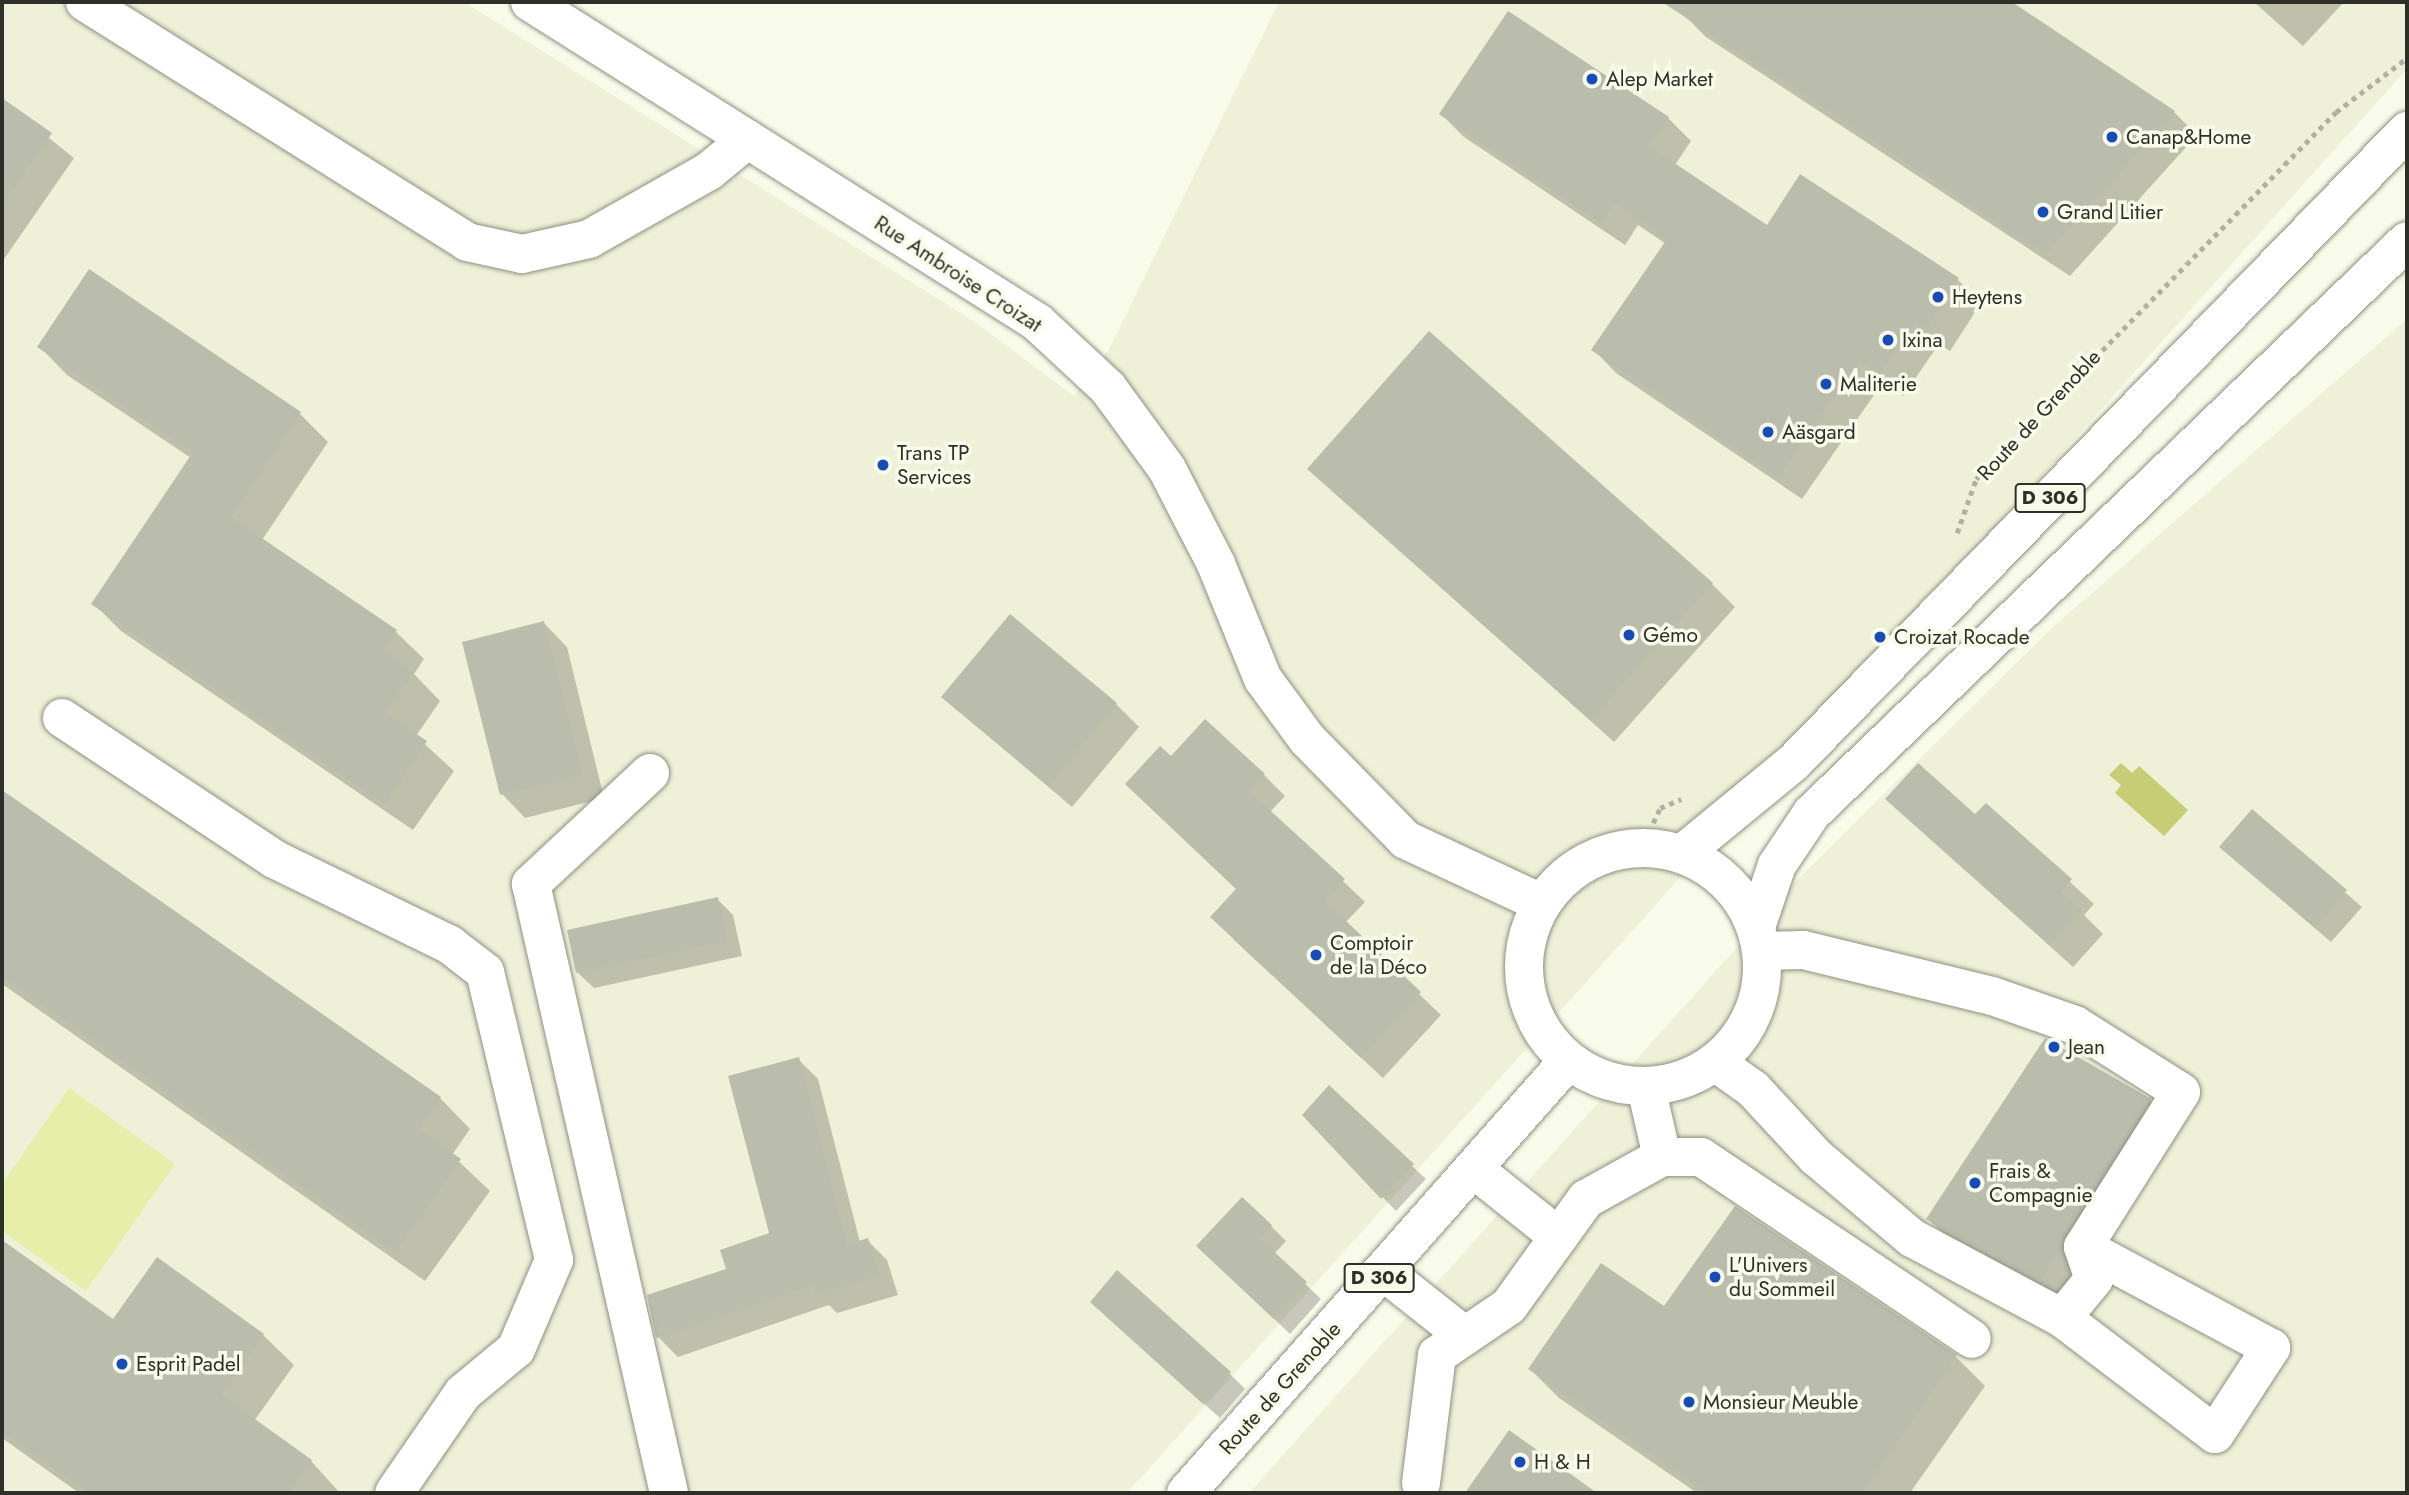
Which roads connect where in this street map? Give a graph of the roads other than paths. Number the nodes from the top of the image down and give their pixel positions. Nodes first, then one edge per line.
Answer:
1 (85, 2) edge
2 (530, 2) edge
3 (2407, 131) edge
4 (748, 139) junction
5 (2407, 242) edge
6 (62, 718) dead end
7 (650, 773) dead end
8 (1666, 850) junction
9 (1541, 903) junction
10 (1758, 939) junction
11 (1568, 1061) junction
12 (1715, 1062) junction
13 (1646, 1087) junction
14 (1662, 1157) junction
15 (1475, 1170) junction
16 (1559, 1237) junction
17 (2084, 1247) junction
18 (1384, 1272) junction
19 (2062, 1318) junction
20 (1465, 1336) junction
21 (1972, 1339) dead end
22 (1422, 1483) dead end
23 (394, 1493) edge
24 (669, 1493) edge
25 (1186, 1493) edge

1 - 4 main road
2 - 4 main road, Rue Ambroise Croizat
3 - 8 main road, D 306
4 - 9 main road, Rue Ambroise Croizat
5 - 10 main road, D 306
6 - 23 main road
7 - 24 main road
8 - 9 main road
8 - 10 main road
9 - 11 main road
10 - 12 main road
10 - 17 main road
11 - 13 main road
11 - 15 main road, Route de Grenoble / D 306
12 - 13 main road
12 - 19 main road
13 - 14 main road
14 - 16 main road
14 - 21 main road
15 - 16 main road
15 - 18 main road, Route de Grenoble / D 306
16 - 20 main road
17 - 19 main road
17 - 19 main road
18 - 20 main road
18 - 25 main road, Route de Grenoble / D 306
20 - 22 main road

